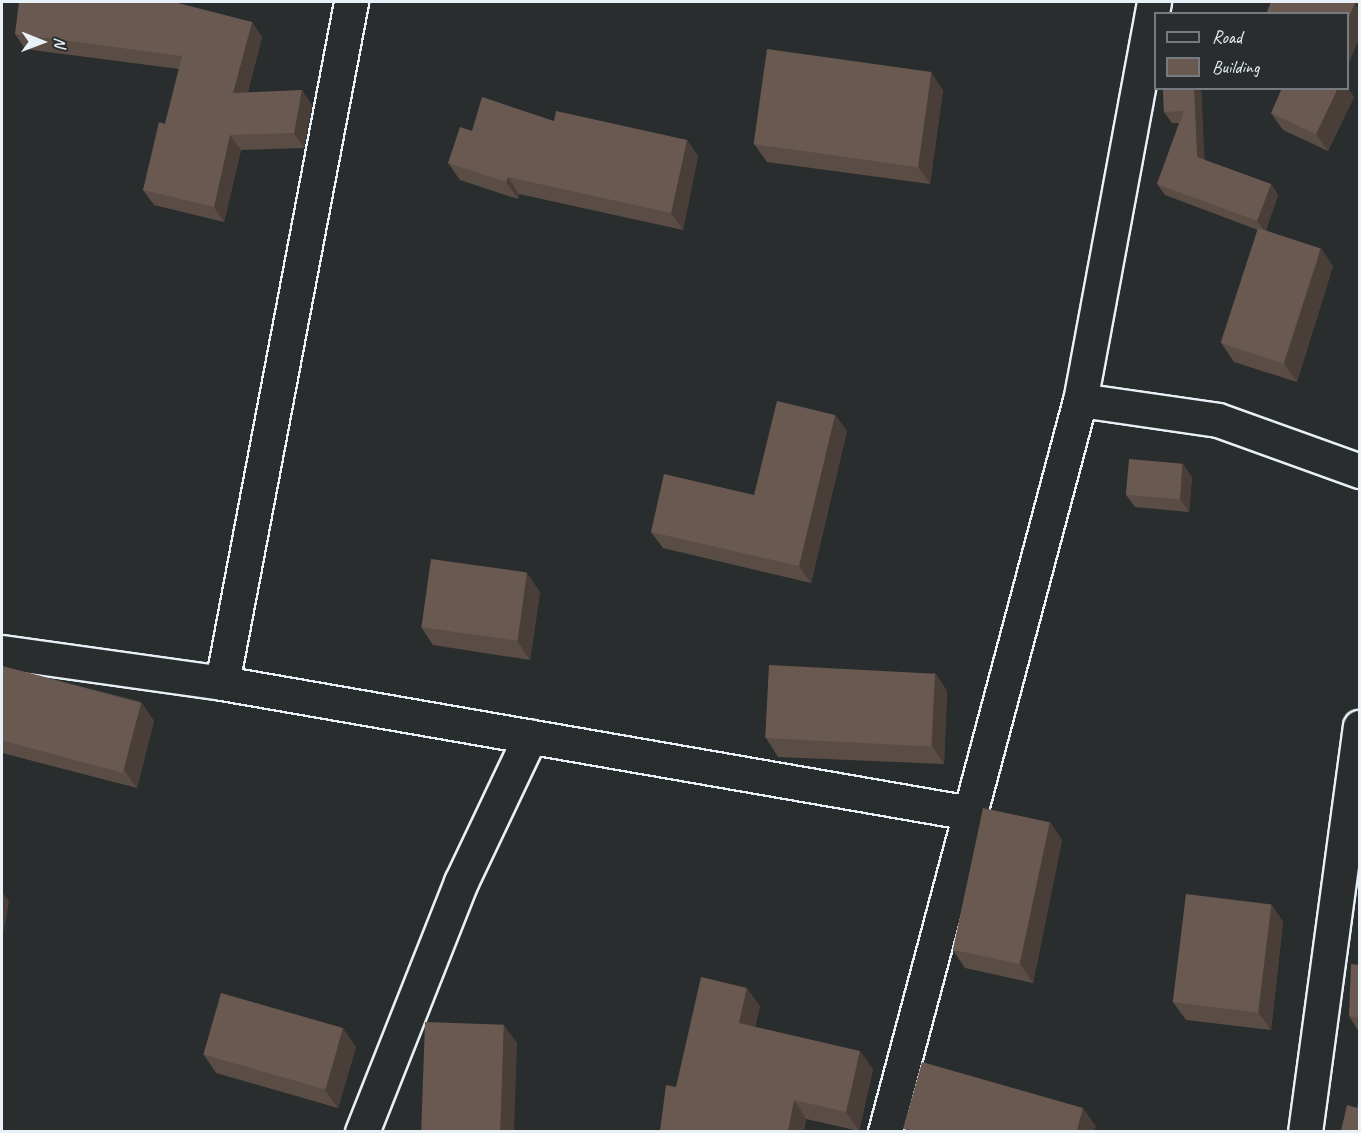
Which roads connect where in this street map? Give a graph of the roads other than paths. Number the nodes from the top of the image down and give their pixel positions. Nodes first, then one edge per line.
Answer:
1 (351, 2) edge
2 (1154, 2) edge
3 (1080, 400) junction
4 (1359, 471) edge
5 (2, 652) edge
6 (222, 683) junction
7 (1359, 727) edge
8 (530, 736) junction
9 (970, 813) junction
10 (362, 1131) edge
11 (885, 1131) edge
12 (1305, 1131) edge

1 - 6 street
2 - 3 street
3 - 4 street
3 - 9 street
5 - 6 street
6 - 8 street
7 - 12 street
8 - 9 street
8 - 10 street
9 - 11 street

